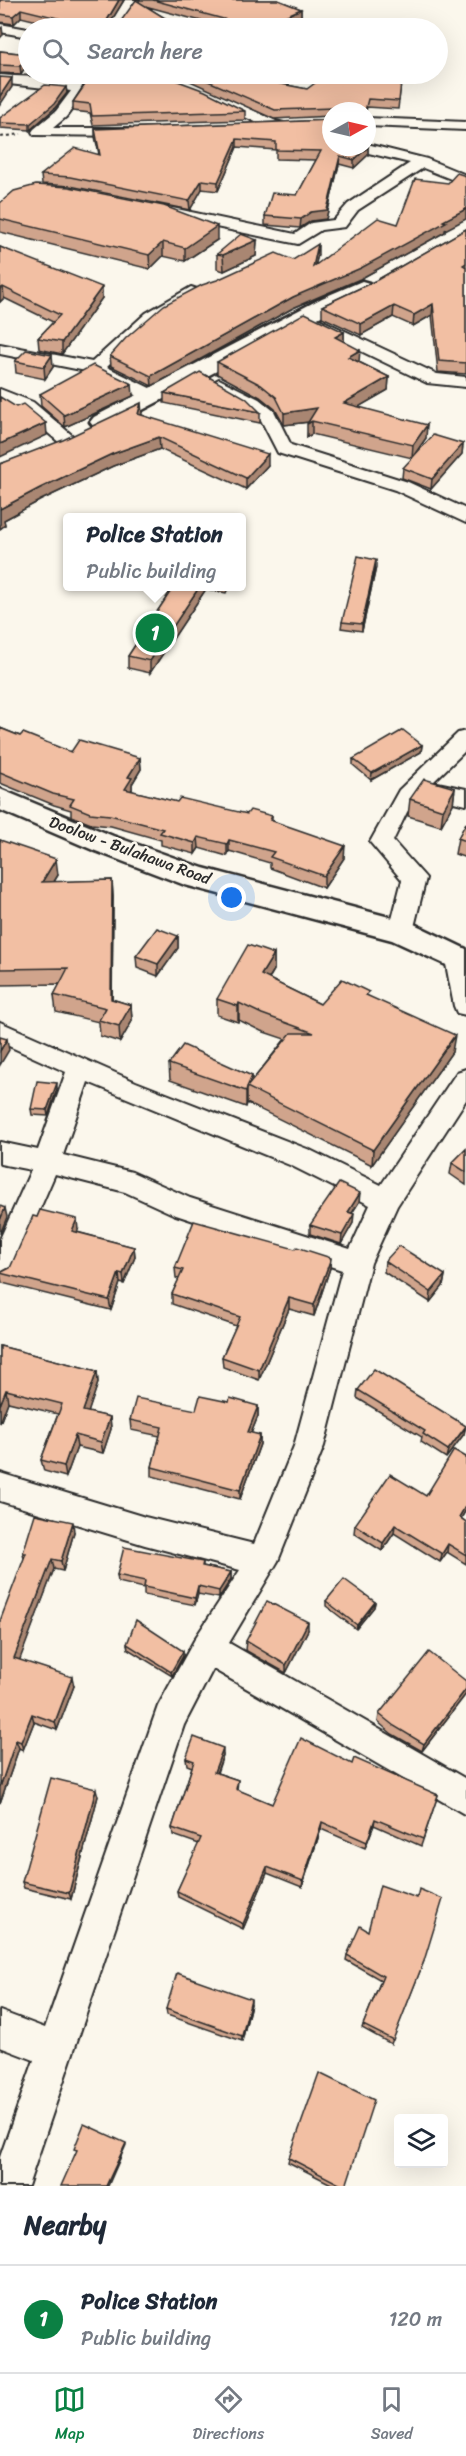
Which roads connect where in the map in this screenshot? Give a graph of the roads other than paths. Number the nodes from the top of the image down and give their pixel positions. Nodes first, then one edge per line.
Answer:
1 (132, 0) edge
2 (120, 18) edge
3 (0, 28) edge
4 (18, 31) edge
5 (0, 79) edge
6 (18, 81) edge
7 (57, 84) edge
8 (186, 84) edge
9 (321, 122) edge
10 (376, 122) edge
11 (271, 124) junction
12 (236, 126) edge
13 (466, 126) edge
14 (143, 131) edge
15 (322, 137) edge
16 (376, 151) edge
17 (422, 162) junction
18 (466, 180) edge
19 (145, 207) edge
20 (298, 239) junction
21 (276, 255) edge
22 (378, 279) edge
23 (210, 286) edge
24 (302, 315) junction
25 (0, 349) edge
26 (96, 368) junction
27 (198, 372) junction
28 (466, 382) edge
29 (0, 394) edge
30 (154, 397) junction
31 (67, 440) junction
32 (47, 449) edge
33 (466, 516) edge
34 (466, 738) edge
35 (414, 784) junction
36 (466, 797) edge
37 (0, 799) edge
38 (401, 931) junction
39 (462, 960) edge
40 (466, 1006) edge
41 (0, 1031) edge
42 (80, 1069) junction
43 (464, 1086) edge
44 (0, 1153) edge
45 (47, 1162) junction
46 (386, 1200) junction
47 (357, 1263) junction
48 (0, 1270) edge
49 (0, 1486) edge
50 (263, 1561) junction
51 (207, 1648) junction
52 (466, 1798) edge
53 (0, 2029) edge
54 (54, 2049) junction
55 (9, 2186) edge

1 - 2 street
3 - 4 street
5 - 6 street
7 - 14 street
8 - 11 street
9 - 11 street
10 - 13 street
11 - 12 street
11 - 15 street
16 - 17 street
17 - 18 street
17 - 20 street
19 - 20 street
20 - 21 street
22 - 24 main road
23 - 26 street
24 - 27 main road
24 - 28 street
25 - 26 street
26 - 30 street
27 - 30 main road
27 - 33 street
29 - 31 street
30 - 31 main road
31 - 32 main road
34 - 35 street
35 - 36 street
35 - 38 street
37 - 38 main road, Doolow - Bulahawa Road
38 - 39 main road, Doolow - Bulahawa Road
39 - 40 street
41 - 42 street
42 - 45 street
42 - 46 street
43 - 46 street
44 - 45 street
45 - 47 street
45 - 48 street
46 - 47 street
47 - 50 street
49 - 50 street
50 - 51 street
51 - 52 street
51 - 54 street
53 - 54 street
54 - 55 street

